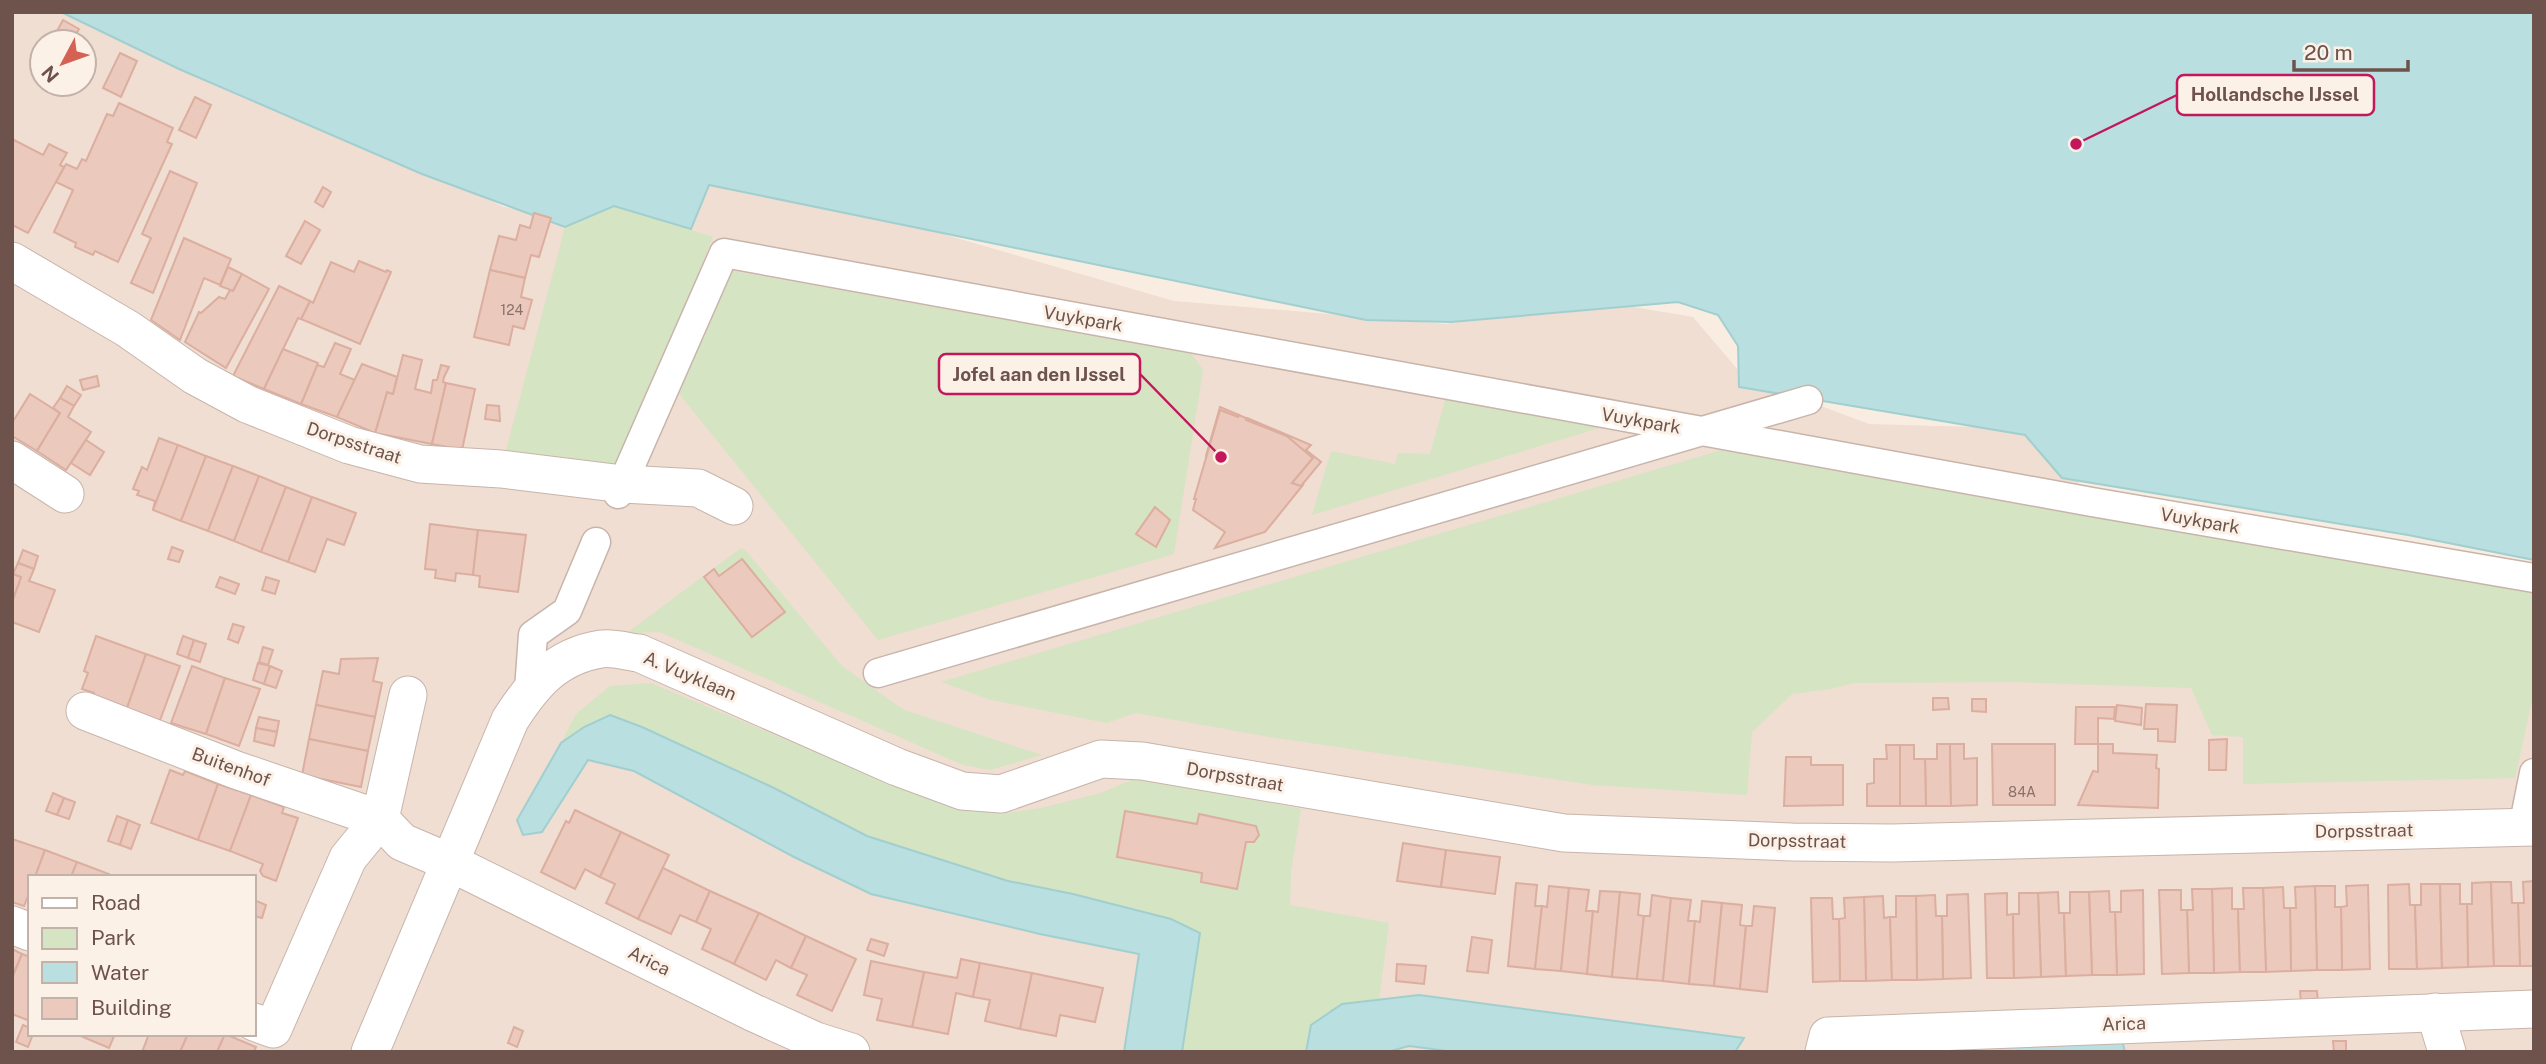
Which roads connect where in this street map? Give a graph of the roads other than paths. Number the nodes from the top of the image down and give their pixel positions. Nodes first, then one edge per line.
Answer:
1 (13, 261) edge
2 (1808, 400) dead end
3 (1701, 432) junction
4 (12, 460) edge
5 (620, 489) junction
6 (65, 495) dead end
7 (734, 506) dead end
8 (596, 542) dead end
9 (2534, 578) edge
10 (878, 673) dead end
11 (529, 690) junction
12 (408, 695) dead end
13 (85, 711) dead end
14 (1069, 771) joint
15 (2534, 773) edge
16 (380, 819) junction
17 (2528, 827) edge
18 (449, 862) junction
19 (2534, 1009) edge
20 (2435, 1012) junction
21 (256, 1023) edge
22 (370, 1052) edge
23 (851, 1052) edge
24 (1824, 1052) edge
25 (2447, 1052) edge

1 - 5 street, Dorpsstraat
2 - 3 street, Vuykpark
3 - 5 street, Vuykpark
3 - 9 street, Vuykpark
3 - 10 street, Vuykpark
4 - 6 street
5 - 7 street, Dorpsstraat
8 - 11 street
11 - 14 street, A. Vuyklaan
11 - 18 street, A. Vuyklaan
12 - 16 street
13 - 16 street, Buitenhof
14 - 17 street, Dorpsstraat
15 - 17 street
16 - 18 street, Buitenhof
16 - 21 street
18 - 22 street, A. Vuyklaan
18 - 23 street, Arica
19 - 20 street, Arica
20 - 24 street, Arica
20 - 25 street

